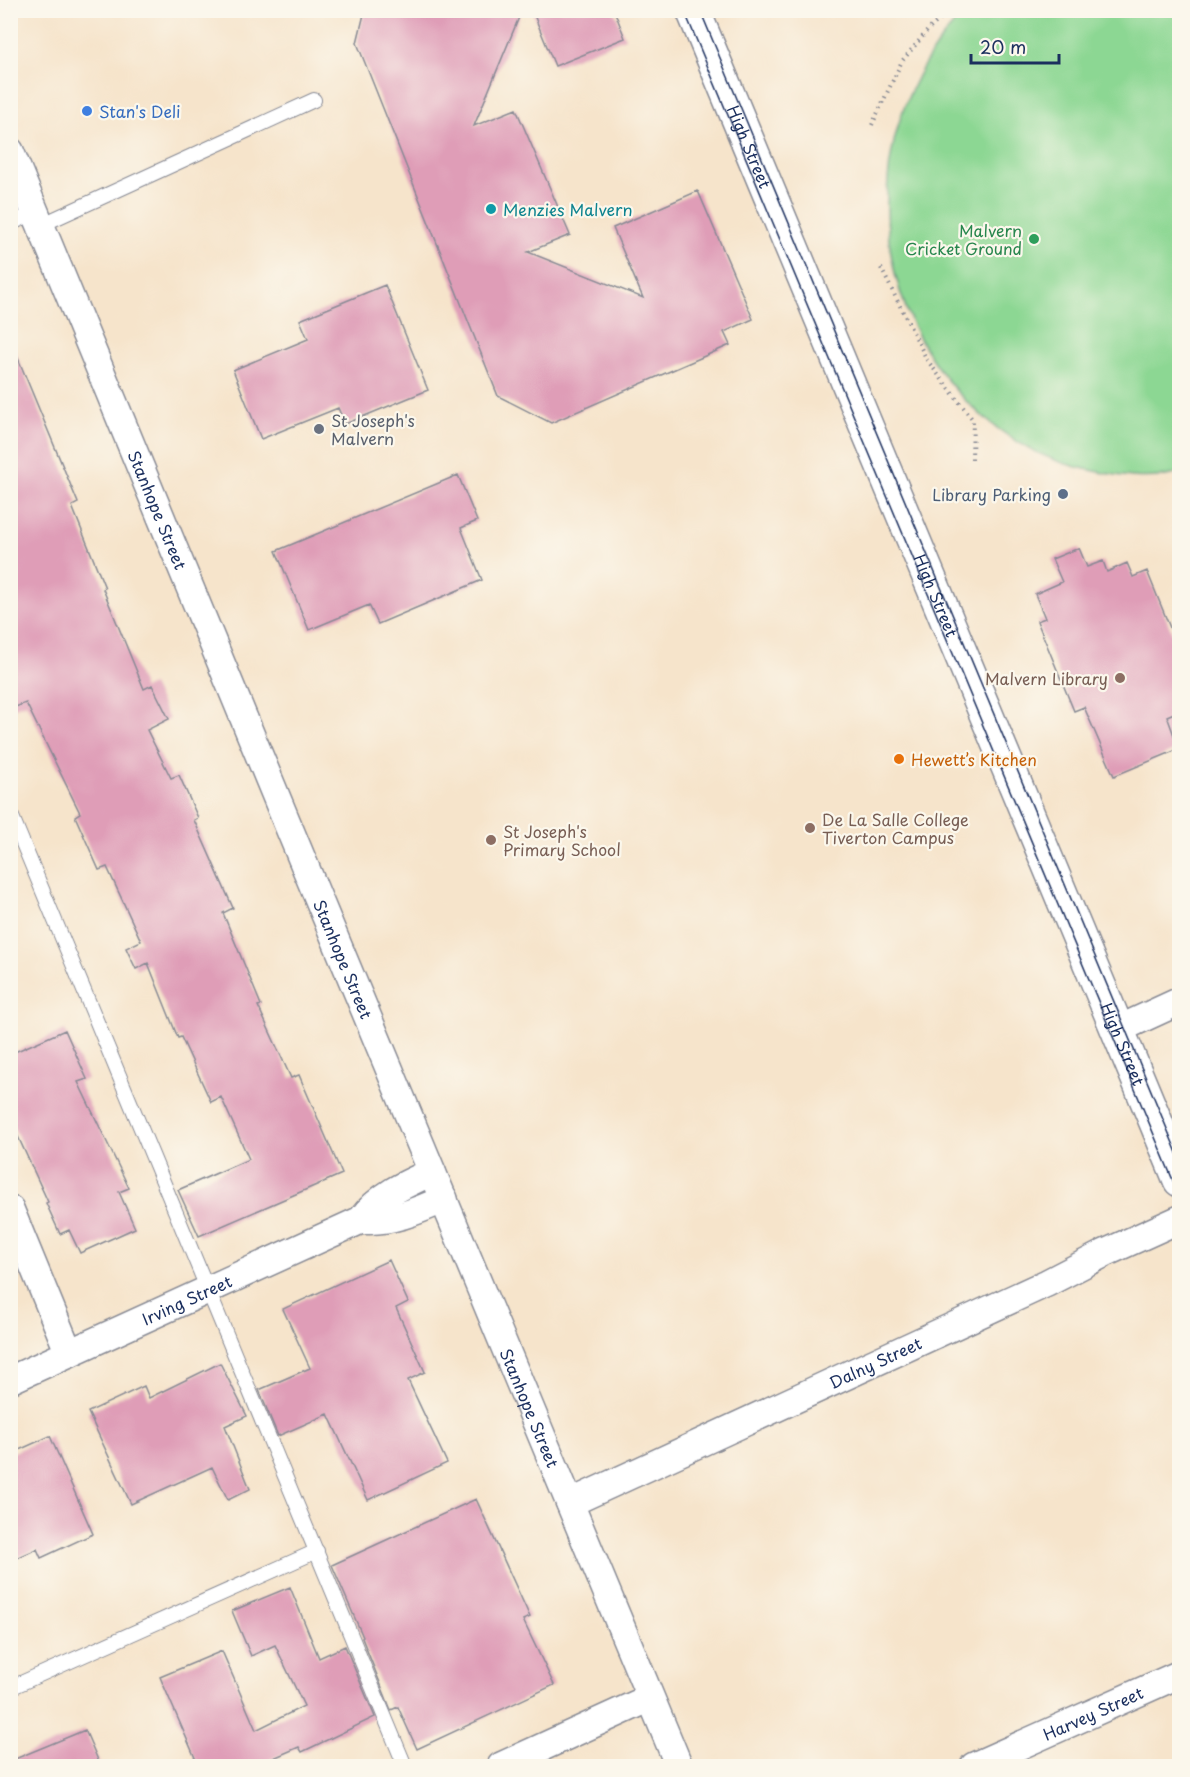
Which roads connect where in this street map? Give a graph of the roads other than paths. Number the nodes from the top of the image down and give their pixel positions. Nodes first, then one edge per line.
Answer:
1 (693, 10) edge
2 (314, 100) dead end
3 (10, 151) edge
4 (39, 219) junction
5 (10, 224) edge
6 (10, 812) edge
7 (1179, 1001) edge
8 (1117, 1030) junction
9 (432, 1172) junction
10 (1179, 1180) edge
11 (444, 1199) junction
12 (10, 1209) edge
13 (1179, 1219) edge
14 (361, 1220) junction
15 (208, 1290) junction
16 (69, 1353) junction
17 (10, 1380) edge
18 (570, 1503) junction
19 (317, 1551) junction
20 (1179, 1674) edge
21 (10, 1688) edge
22 (650, 1698) junction
23 (405, 1767) edge
24 (501, 1767) edge
25 (679, 1767) edge
26 (974, 1767) edge

1 - 8 main road, High Street
2 - 4 lane
3 - 4 street, Stanhope Street
4 - 5 lane
4 - 9 street, Stanhope Street
6 - 15 lane
7 - 8 street
8 - 10 main road, High Street
9 - 11 street, Stanhope Street
9 - 14 street, Irving Street
11 - 14 street, Irving Street
11 - 18 street, Stanhope Street
12 - 16 street
13 - 18 street, Dalny Street
14 - 15 street, Irving Street
15 - 16 street, Irving Street
15 - 19 lane
16 - 17 street, Irving Street
18 - 22 street, Stanhope Street
19 - 21 lane
19 - 23 lane
20 - 26 street, Harvey Street
22 - 24 street
22 - 25 street, Stanhope Street

